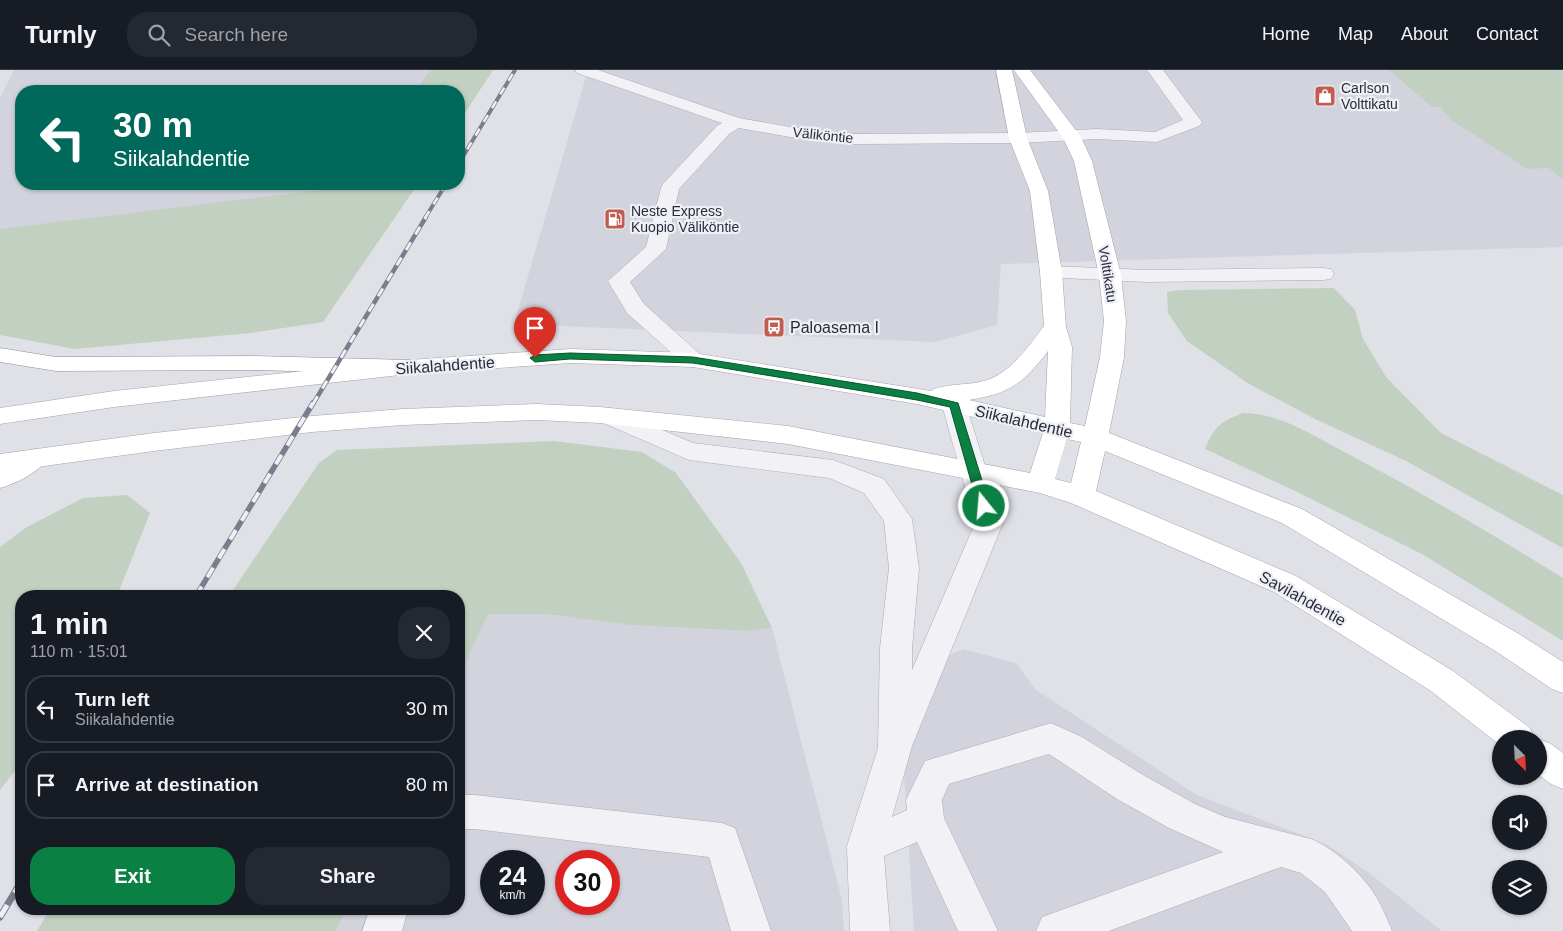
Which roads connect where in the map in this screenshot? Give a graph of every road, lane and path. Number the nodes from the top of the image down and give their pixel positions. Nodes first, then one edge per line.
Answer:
1 (583, 70) edge
2 (1004, 70) edge
3 (1022, 70) edge
4 (1154, 70) edge
5 (736, 122) junction
6 (1072, 137) junction
7 (1018, 138) junction
8 (1051, 272) junction
9 (1323, 274) dead end
10 (1110, 275) junction
11 (1055, 327) junction
12 (0, 356) edge
13 (693, 360) junction
14 (409, 367) junction
15 (917, 396) junction
16 (954, 405) junction
17 (0, 416) edge
18 (610, 416) junction
19 (1057, 429) junction
20 (1095, 437) junction
21 (35, 458) junction
22 (0, 463) edge
23 (974, 471) junction
24 (0, 479) edge
25 (1040, 484) junction
26 (1081, 496) junction
27 (1563, 679) edge
28 (1506, 730) edge
29 (896, 748) junction
30 (1548, 762) edge
31 (1563, 773) edge
32 (465, 812) edge
33 (926, 820) junction
34 (865, 846) junction
35 (1281, 849) junction
36 (387, 915) edge
37 (382, 931) edge
38 (751, 931) edge
39 (870, 931) edge
40 (978, 931) edge
41 (1056, 931) edge
42 (1372, 931) edge

1 - 5 street, Väliköntie
2 - 7 main road
3 - 6 main road, Volttikatu
4 - 6 street, Väliköntie
5 - 7 street, Väliköntie
5 - 13 street
6 - 7 street, Väliköntie
6 - 10 main road, Volttikatu
7 - 8 main road
8 - 10 street
8 - 11 main road
9 - 10 street
10 - 20 main road, Volttikatu
11 - 15 main road
11 - 19 main road
12 - 14 main road
13 - 14 main road, Siikalahdentie
13 - 15 main road, Siikalahdentie
14 - 17 main road, Siikalahdentie
15 - 16 main road, Siikalahdentie
16 - 19 main road, Siikalahdentie
16 - 23 street
18 - 21 main road
18 - 23 main road
18 - 29 street
19 - 20 main road, Siikalahdentie
19 - 25 main road
20 - 26 main road, Volttikatu
20 - 27 main road
21 - 22 main road
21 - 24 main road
23 - 25 main road
23 - 29 street
25 - 26 main road, Savilahdentie
26 - 28 main road, Savilahdentie
29 - 34 street
30 - 31 main road
32 - 38 street
33 - 34 street
33 - 35 street
33 - 40 street
34 - 39 street
35 - 41 street
35 - 42 street
36 - 37 street

